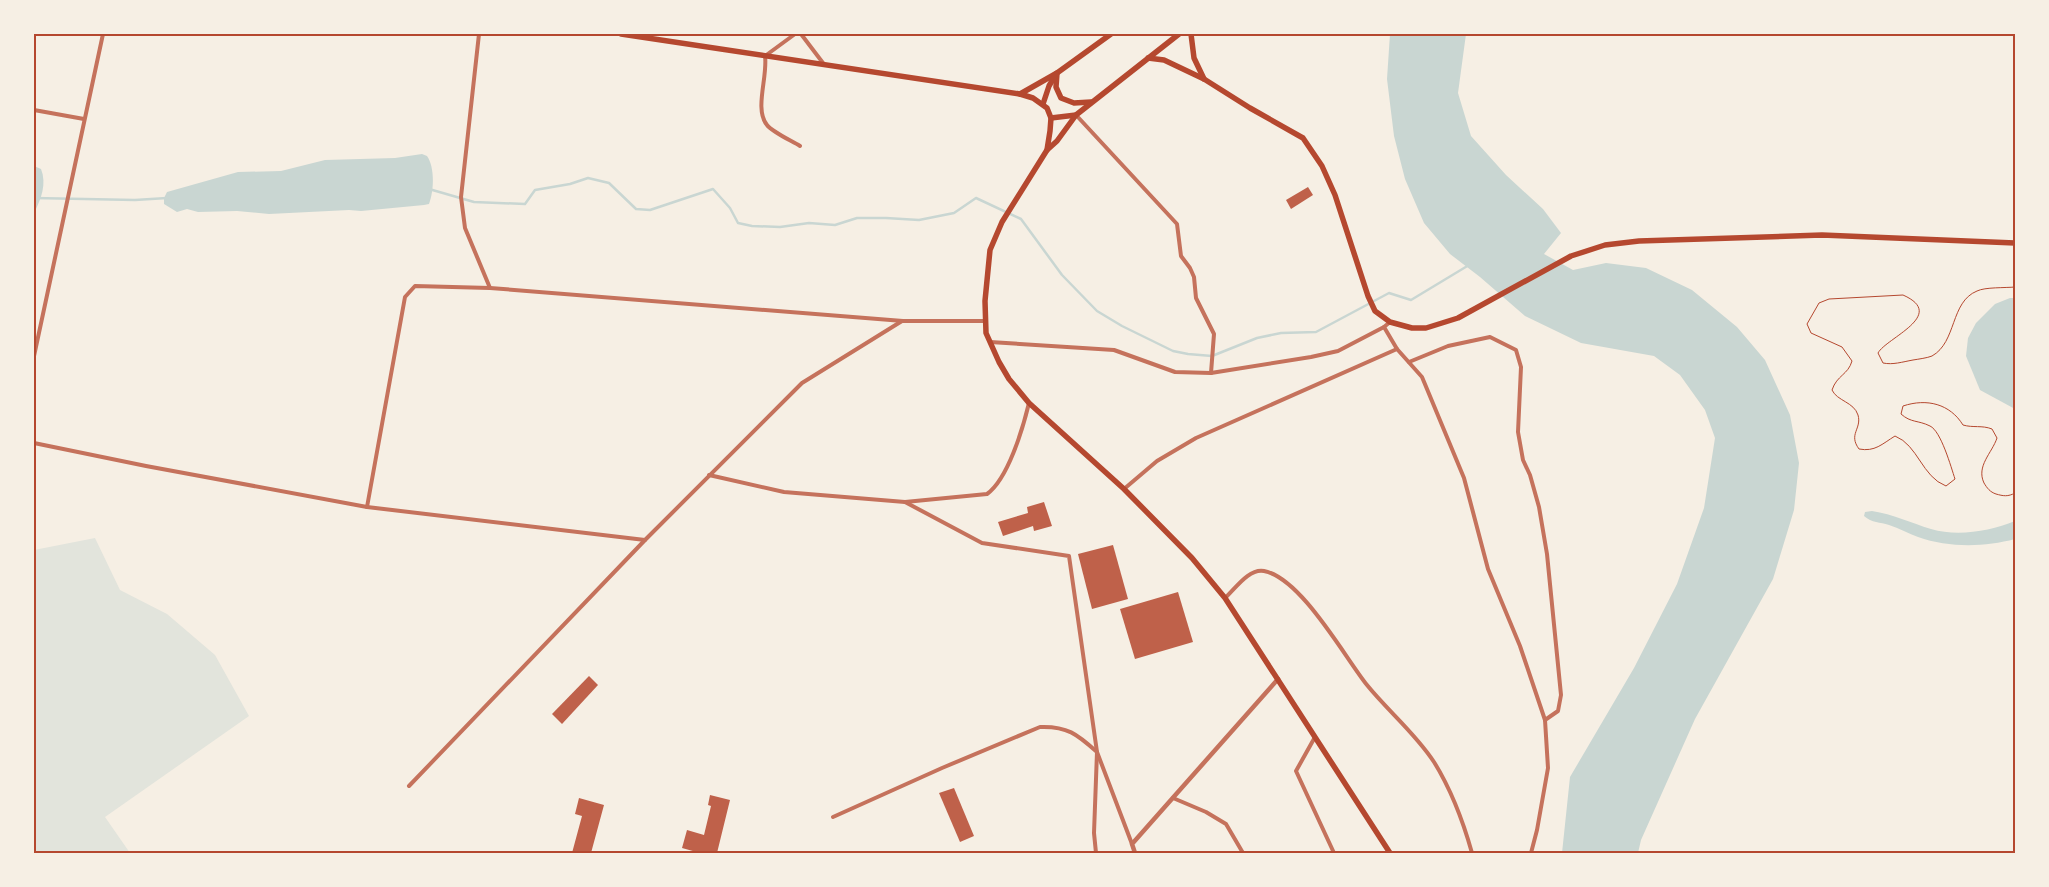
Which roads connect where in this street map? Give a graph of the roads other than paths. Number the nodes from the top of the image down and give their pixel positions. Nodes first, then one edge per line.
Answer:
1 (102, 34) edge
2 (478, 34) edge
3 (621, 34) edge
4 (795, 34) edge
5 (801, 34) edge
6 (1111, 34) edge
7 (1179, 34) edge
8 (1191, 34) edge
9 (765, 56) junction
10 (1148, 58) junction
11 (823, 63) junction
12 (1057, 73) junction
13 (1204, 79) junction
14 (1020, 94) junction
15 (1092, 102) junction
16 (1043, 104) junction
17 (34, 110) edge
18 (1076, 115) junction
19 (1050, 118) junction
20 (84, 119) junction
21 (800, 146) dead end
22 (1046, 151) junction
23 (2015, 243) edge
24 (490, 288) junction
25 (902, 321) junction
26 (985, 321) junction
27 (1390, 322) junction
28 (1384, 327) junction
29 (990, 342) junction
30 (1397, 349) junction
31 (34, 356) edge
32 (1409, 362) junction
33 (1211, 373) junction
34 (1029, 403) junction
35 (34, 443) edge
36 (709, 475) junction
37 (1124, 489) junction
38 (905, 502) junction
39 (367, 507) junction
40 (645, 540) junction
41 (1225, 598) junction
42 (1278, 679) junction
43 (1545, 720) junction
44 (1315, 737) junction
45 (1097, 752) junction
46 (409, 786) dead end
47 (1172, 798) junction
48 (833, 817) dead end
49 (1132, 844) junction
50 (1096, 853) edge
51 (1135, 853) edge
52 (1243, 853) edge
53 (1334, 853) edge
54 (1390, 853) edge
55 (1472, 853) edge
56 (1531, 853) edge

1 - 20 street
2 - 24 street
3 - 9 main road
4 - 9 street
5 - 11 street
6 - 12 main road
7 - 10 main road
8 - 13 main road
9 - 11 main road
9 - 21 street
10 - 13 main road
10 - 15 main road
11 - 14 main road
12 - 14 main road
12 - 15 main road
12 - 16 main road
13 - 27 main road
14 - 16 main road
15 - 18 main road
16 - 19 main road
17 - 20 street
18 - 19 main road
18 - 22 main road
18 - 33 street
19 - 22 main road
20 - 31 street
22 - 26 main road
23 - 27 main road
24 - 25 street
24 - 39 street
25 - 26 street
25 - 36 street
26 - 29 main road
27 - 28 street
28 - 30 street
28 - 33 street
29 - 33 street
29 - 34 main road
30 - 32 street
30 - 37 street
32 - 43 street
32 - 43 street
34 - 37 main road
34 - 38 street
35 - 39 street
36 - 38 street
36 - 40 street
37 - 41 main road
38 - 45 street
39 - 40 street
40 - 46 street
41 - 42 main road
41 - 55 street
42 - 44 main road
42 - 47 street
43 - 56 street
44 - 53 street
44 - 54 main road
45 - 48 street
45 - 49 street
45 - 50 street
47 - 49 street
47 - 52 street
49 - 51 street

